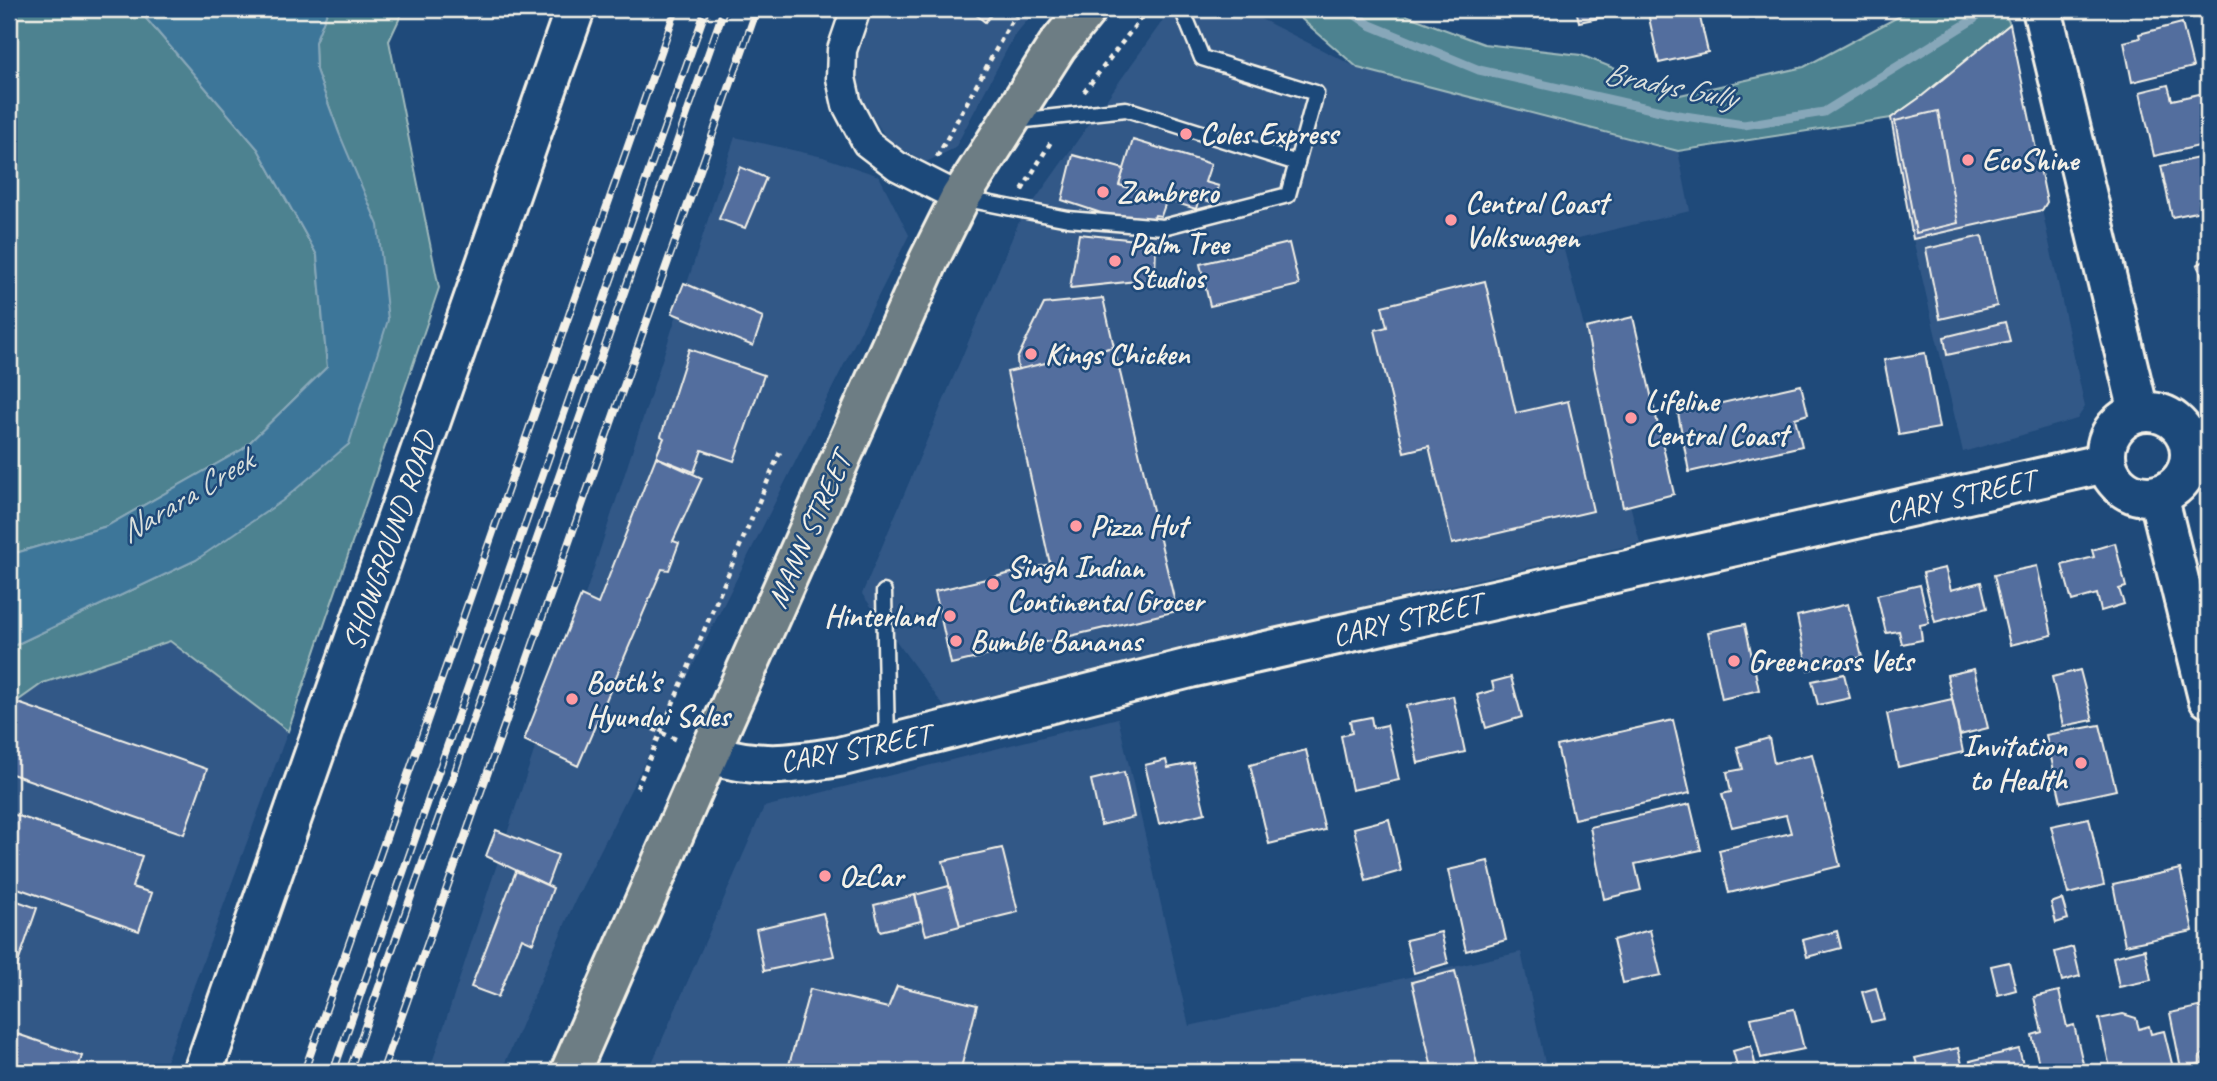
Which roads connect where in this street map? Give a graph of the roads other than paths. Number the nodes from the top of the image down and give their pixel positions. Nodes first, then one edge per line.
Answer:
1 (575, 9) edge
2 (856, 9) edge
3 (1087, 9) edge
4 (1182, 9) edge
5 (2042, 9) edge
6 (1009, 121) junction
7 (1297, 163) junction
8 (960, 198) junction
9 (2139, 412) junction
10 (2199, 442) edge
11 (2106, 463) junction
12 (2158, 495) junction
13 (884, 592) dead end
14 (2208, 698) edge
15 (887, 745) junction
16 (709, 754) junction
17 (203, 1072) edge
18 (570, 1072) edge

1 - 17 street, SHOWGROUND ROAD
2 - 8 street
3 - 6 main road, MANN STREET
4 - 7 lane
5 - 9 street
6 - 7 lane
6 - 8 main road, MANN STREET
7 - 8 lane
8 - 16 main road, MANN STREET
9 - 10 street
9 - 11 street
10 - 12 street
11 - 12 street
11 - 15 street, CARY STREET
12 - 14 street
13 - 15 lane
15 - 16 street, CARY STREET
16 - 18 main road, MANN STREET

